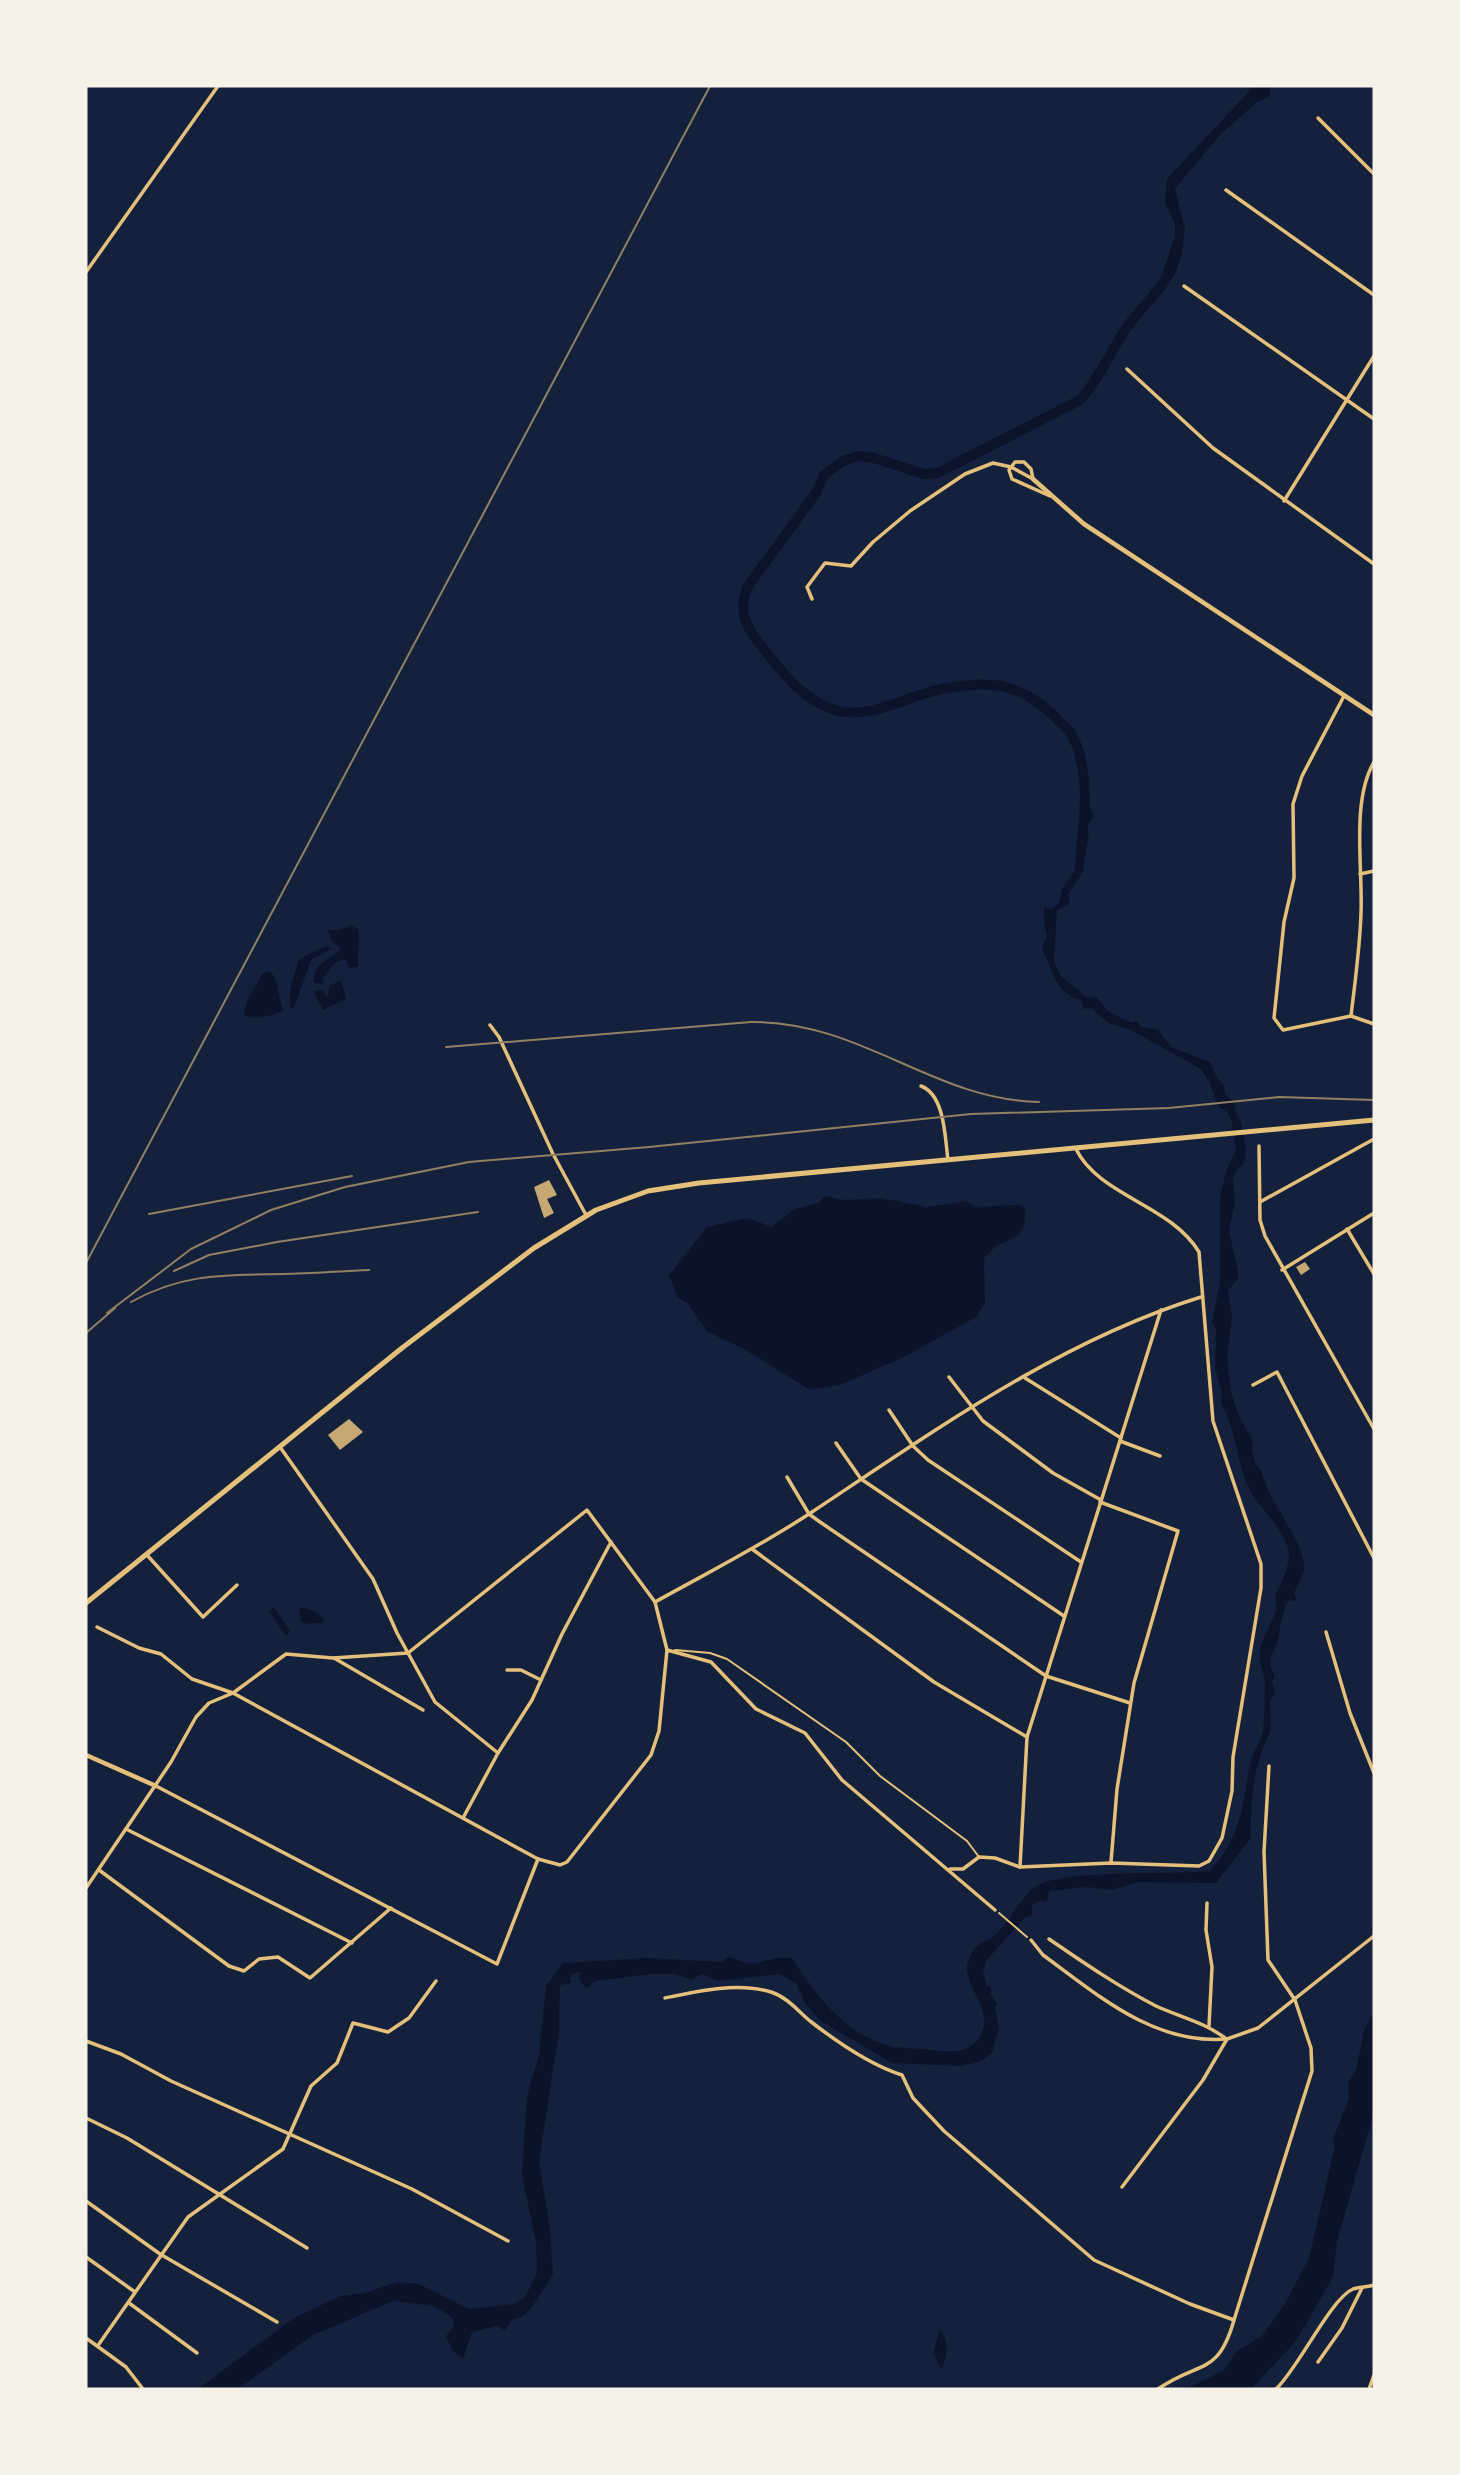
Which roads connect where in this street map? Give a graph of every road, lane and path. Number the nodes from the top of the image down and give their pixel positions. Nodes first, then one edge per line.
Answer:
1 (218, 86) edge
2 (1318, 118) dead end
3 (1374, 174) edge
4 (1226, 190) dead end
5 (86, 272) edge
6 (1184, 286) dead end
7 (1374, 295) edge
8 (1374, 356) edge
9 (1127, 369) dead end
10 (1345, 399) junction
11 (1374, 419) edge
12 (1011, 467) junction
13 (1033, 479) junction
14 (1052, 497) junction
15 (1284, 501) junction
16 (1374, 564) edge
17 (812, 599) dead end
18 (1344, 695) junction
19 (1374, 715) edge
20 (1374, 762) edge
21 (1374, 871) edge
22 (1360, 874) junction
23 (1351, 1016) junction
24 (1374, 1024) edge
25 (490, 1025) dead end
26 (921, 1086) dead end
27 (1374, 1121) edge
28 (1374, 1139) edge
29 (1259, 1146) dead end
30 (1076, 1149) junction
31 (948, 1160) junction
32 (1261, 1202) junction
33 (1374, 1213) edge
34 (586, 1215) junction
35 (1347, 1229) junction
36 (1282, 1270) junction
37 (1374, 1274) edge
38 (1201, 1297) junction
39 (1161, 1309) junction
40 (949, 1377) dead end
41 (1025, 1378) junction
42 (1253, 1385) dead end
43 (889, 1410) dead end
44 (972, 1410) junction
45 (1374, 1430) edge
46 (1121, 1440) junction
47 (836, 1443) dead end
48 (914, 1446) junction
49 (280, 1447) junction
50 (1160, 1456) dead end
51 (787, 1477) dead end
52 (861, 1479) junction
53 (1101, 1501) junction
54 (810, 1514) junction
55 (611, 1542) junction
56 (752, 1549) junction
57 (146, 1555) junction
58 (1374, 1558) edge
59 (1081, 1562) junction
60 (237, 1586) dead end
61 (654, 1602) junction
62 (86, 1603) edge
63 (1064, 1616) junction
64 (97, 1626) dead end
65 (1326, 1632) dead end
66 (667, 1650) junction
67 (408, 1653) junction
68 (334, 1658) junction
69 (507, 1670) dead end
70 (1046, 1676) junction
71 (541, 1680) junction
72 (233, 1693) junction
73 (1130, 1703) junction
74 (423, 1710) dead end
75 (1027, 1737) junction
76 (498, 1753) junction
77 (86, 1755) edge
78 (1269, 1766) dead end
79 (1374, 1773) edge
80 (156, 1786) junction
81 (463, 1818) junction
82 (126, 1829) junction
83 (979, 1857) junction
84 (538, 1858) junction
85 (1111, 1863) junction
86 (1020, 1867) junction
87 (948, 1868) junction
88 (99, 1869) junction
89 (86, 1872) edge
90 (93, 1877) junction
91 (86, 1888) edge
92 (1207, 1903) dead end
93 (391, 1908) junction
94 (995, 1910) joint
95 (1374, 1936) edge
96 (1049, 1939) dead end
97 (1031, 1940) joint
98 (353, 1944) junction
99 (436, 1981) dead end
100 (665, 1998) dead end
101 (1295, 2000) junction
102 (1209, 2026) junction
103 (1227, 2039) junction
104 (86, 2041) edge
105 (86, 2118) edge
106 (291, 2136) junction
107 (1122, 2187) dead end
108 (217, 2193) junction
109 (86, 2202) edge
110 (508, 2241) dead end
111 (307, 2248) dead end
112 (160, 2254) junction
113 (86, 2257) edge
114 (1374, 2285) edge
115 (1362, 2288) junction
116 (135, 2293) junction
117 (129, 2303) junction
118 (1234, 2320) junction
119 (277, 2322) dead end
120 (86, 2338) edge
121 (99, 2344) junction
122 (197, 2353) dead end
123 (1318, 2362) dead end
124 (1374, 2375) edge
125 (143, 2389) edge
126 (1158, 2389) edge
127 (1276, 2389) edge
128 (1370, 2389) edge

1 - 5 street
2 - 3 street
4 - 7 street
6 - 10 street
8 - 10 street
9 - 15 street
10 - 11 street
10 - 15 street
12 - 13 street
12 - 13 street
12 - 14 street
12 - 17 street
13 - 14 street
14 - 18 street
15 - 16 street
18 - 19 street
18 - 23 street
20 - 22 street
21 - 22 street
22 - 23 street
23 - 24 street
25 - 34 street
26 - 31 street
27 - 30 main road
28 - 32 street
29 - 32 street
30 - 31 main road
30 - 38 street
31 - 34 main road
32 - 36 street
33 - 35 street
34 - 49 main road
35 - 36 street
35 - 37 street
36 - 45 street
38 - 39 street
38 - 85 street
39 - 41 street
39 - 46 street
40 - 44 street
41 - 44 street
41 - 46 street
42 - 58 street
43 - 48 street
44 - 48 street
44 - 53 street
46 - 50 street
46 - 53 street
47 - 52 street
48 - 52 street
48 - 59 street
49 - 57 main road
49 - 67 street
51 - 54 street
52 - 54 street
52 - 63 street
53 - 59 street
53 - 73 street
54 - 56 street
54 - 70 street
55 - 61 street
55 - 67 street
55 - 71 street
56 - 61 street
56 - 75 street
57 - 60 street
57 - 62 main road
59 - 63 street
61 - 66 street
63 - 70 street
64 - 72 street
65 - 79 street
66 - 83 lane
66 - 84 street
66 - 87 street
67 - 68 street
67 - 76 street
68 - 72 street
68 - 74 street
69 - 71 street
70 - 73 street
70 - 75 street
71 - 76 street
72 - 80 street
72 - 81 street
73 - 85 street
75 - 86 street
76 - 81 street
77 - 80 street
78 - 101 street
80 - 82 street
80 - 93 street
81 - 84 street
82 - 88 street
82 - 98 street
83 - 86 street
83 - 87 street
84 - 93 street
85 - 86 street
87 - 94 street
88 - 90 street
88 - 98 street
89 - 90 street
90 - 91 street
92 - 102 street
93 - 98 street
94 - 97 path
95 - 101 street
96 - 102 street
97 - 103 street
99 - 106 street
100 - 118 street
101 - 103 street
101 - 118 street
102 - 103 street
103 - 107 street
104 - 106 street
105 - 108 street
106 - 108 street
106 - 110 street
108 - 111 street
108 - 112 street
109 - 112 street
112 - 116 street
112 - 119 street
113 - 116 street
114 - 115 street
115 - 123 street
115 - 127 street
116 - 117 street
117 - 121 street
117 - 122 street
118 - 126 street
120 - 121 street
121 - 125 street
124 - 128 street

